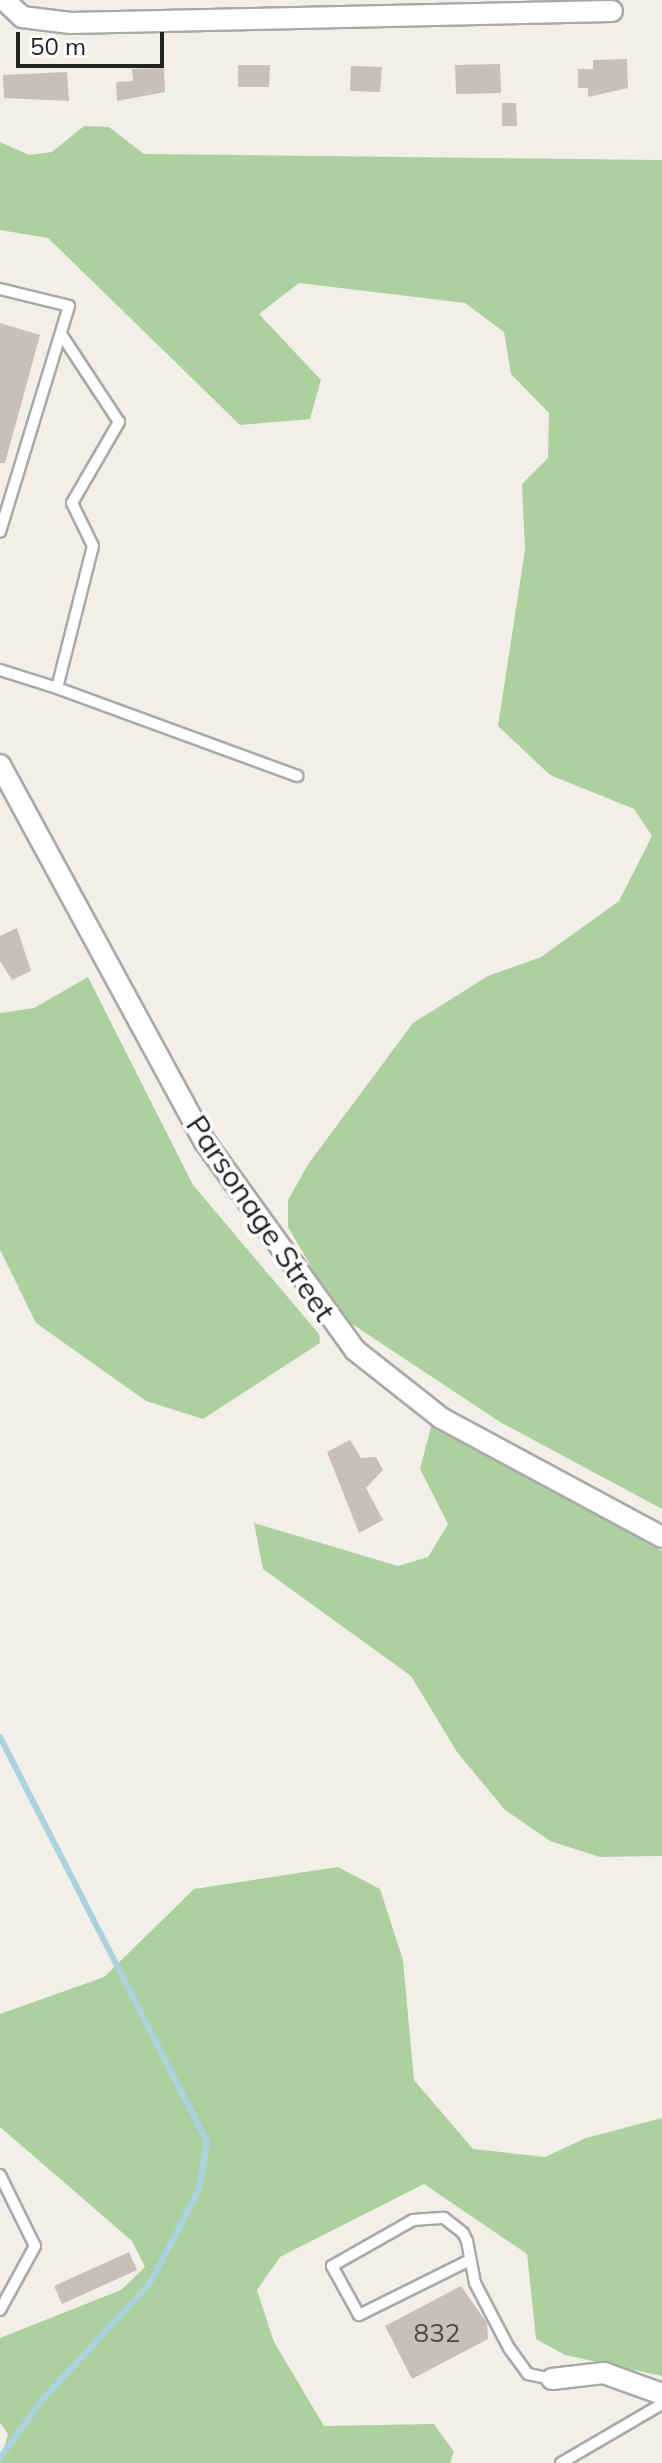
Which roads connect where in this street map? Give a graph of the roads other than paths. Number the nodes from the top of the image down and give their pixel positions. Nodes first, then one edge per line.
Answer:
1 (6, 2) edge
2 (456, 5) edge
3 (612, 11) dead end
4 (0, 289) edge
5 (61, 334) junction
6 (0, 532) edge
7 (0, 670) edge
8 (57, 688) junction
9 (0, 765) edge
10 (297, 776) dead end
11 (662, 1537) edge
12 (0, 2175) edge
13 (470, 2260) junction
14 (0, 2310) edge
15 (552, 2379) joint
16 (662, 2394) edge
17 (662, 2404) edge
18 (561, 2463) edge

1 - 2 street
2 - 3 street
4 - 5 lane
5 - 6 lane
5 - 8 lane
7 - 8 lane
8 - 10 lane
9 - 11 street, Parsonage Street
12 - 14 lane
13 - 13 lane
13 - 15 lane
15 - 16 street
17 - 18 lane

